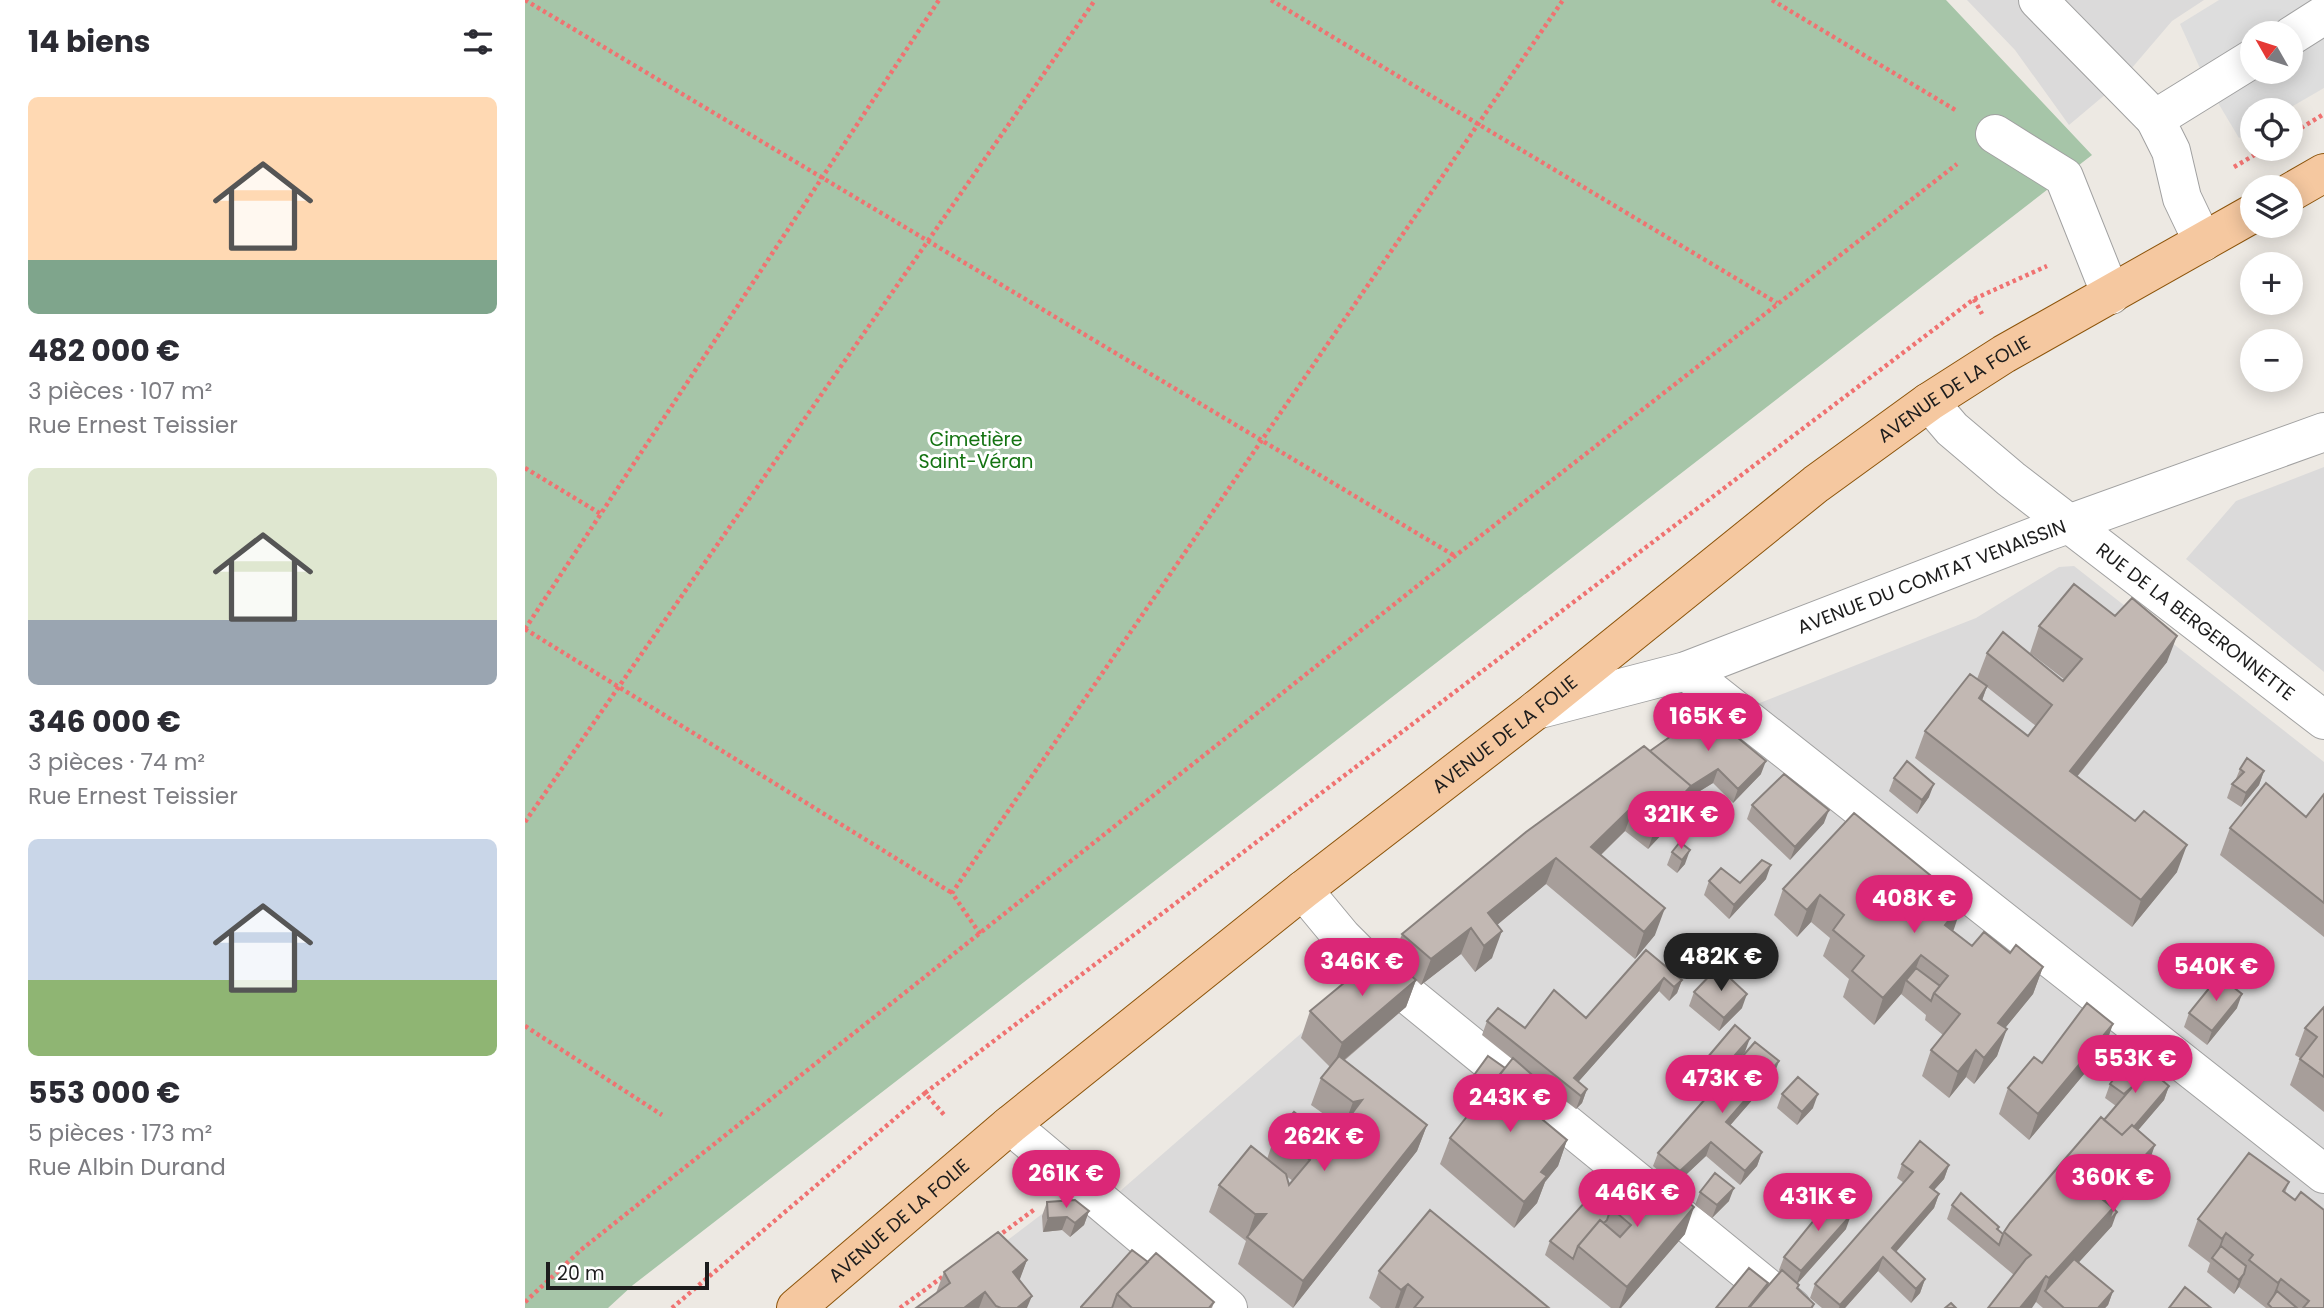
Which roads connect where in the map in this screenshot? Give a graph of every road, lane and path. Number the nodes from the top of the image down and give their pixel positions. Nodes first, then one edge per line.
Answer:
1 (525, 0) edge
2 (939, 0) edge
3 (1095, 0) edge
4 (1271, 0) edge
5 (1563, 0) edge
6 (1772, 0) edge
7 (2038, 0) edge
8 (2324, 15) edge
9 (2303, 28) edge
10 (2240, 66) edge
11 (2324, 114) edge
12 (2155, 119) junction
13 (1478, 124) junction
14 (2303, 127) edge
15 (1995, 134) junction
16 (2324, 173) edge
17 (822, 177) junction
18 (2303, 185) edge
19 (2240, 221) edge
20 (928, 241) junction
21 (2203, 242) junction
22 (2111, 295) junction
23 (1975, 299) dead end
24 (1777, 303) junction
25 (1929, 402) junction
26 (2324, 432) edge
27 (1262, 441) junction
28 (525, 468) edge
29 (601, 514) junction
30 (2070, 524) junction
31 (1455, 556) junction
32 (525, 629) edge
33 (1686, 671) junction
34 (619, 688) junction
35 (1536, 710) junction
36 (2324, 720) edge
37 (525, 822) edge
38 (1303, 890) junction
39 (952, 893) junction
40 (980, 934) junction
41 (525, 1026) edge
42 (925, 1093) dead end
43 (661, 1115) dead end
44 (1010, 1125) junction
45 (2324, 1174) edge
46 (525, 1303) edge
47 (796, 1308) edge
48 (1228, 1308) edge
49 (1792, 1308) edge

1 - 17 path
2 - 17 path
3 - 20 path
4 - 13 path
5 - 13 path
6 - 15 path
7 - 12 street
8 - 9 street
10 - 12 street
11 - 14 path
12 - 21 street
13 - 24 path
13 - 27 path
15 - 22 street
15 - 24 path
16 - 18 main road
17 - 20 path
17 - 29 path
19 - 21 main road, AVENUE DE LA FOLIE
20 - 27 path
20 - 34 path
21 - 22 main road, AVENUE DE LA FOLIE
22 - 25 main road, AVENUE DE LA FOLIE
23 - 42 path
24 - 31 path
25 - 30 street, RUE DE LA BERGERONNETTE
25 - 35 main road, AVENUE DE LA FOLIE
26 - 30 street, AVENUE DU COMTAT VENAISSIN
27 - 31 path
27 - 39 path
28 - 29 path
29 - 32 path
30 - 33 street, AVENUE DU COMTAT VENAISSIN
30 - 36 street, RUE DE LA BERGERONNETTE
31 - 40 path
32 - 34 path
33 - 35 street, AVENUE DU COMTAT VENAISSIN
33 - 45 street
34 - 37 path
34 - 39 path
35 - 38 main road, AVENUE DE LA FOLIE
38 - 44 main road, AVENUE DE LA FOLIE
38 - 49 street
39 - 40 path
40 - 46 path
41 - 43 path
44 - 47 main road, AVENUE DE LA FOLIE
44 - 48 street

